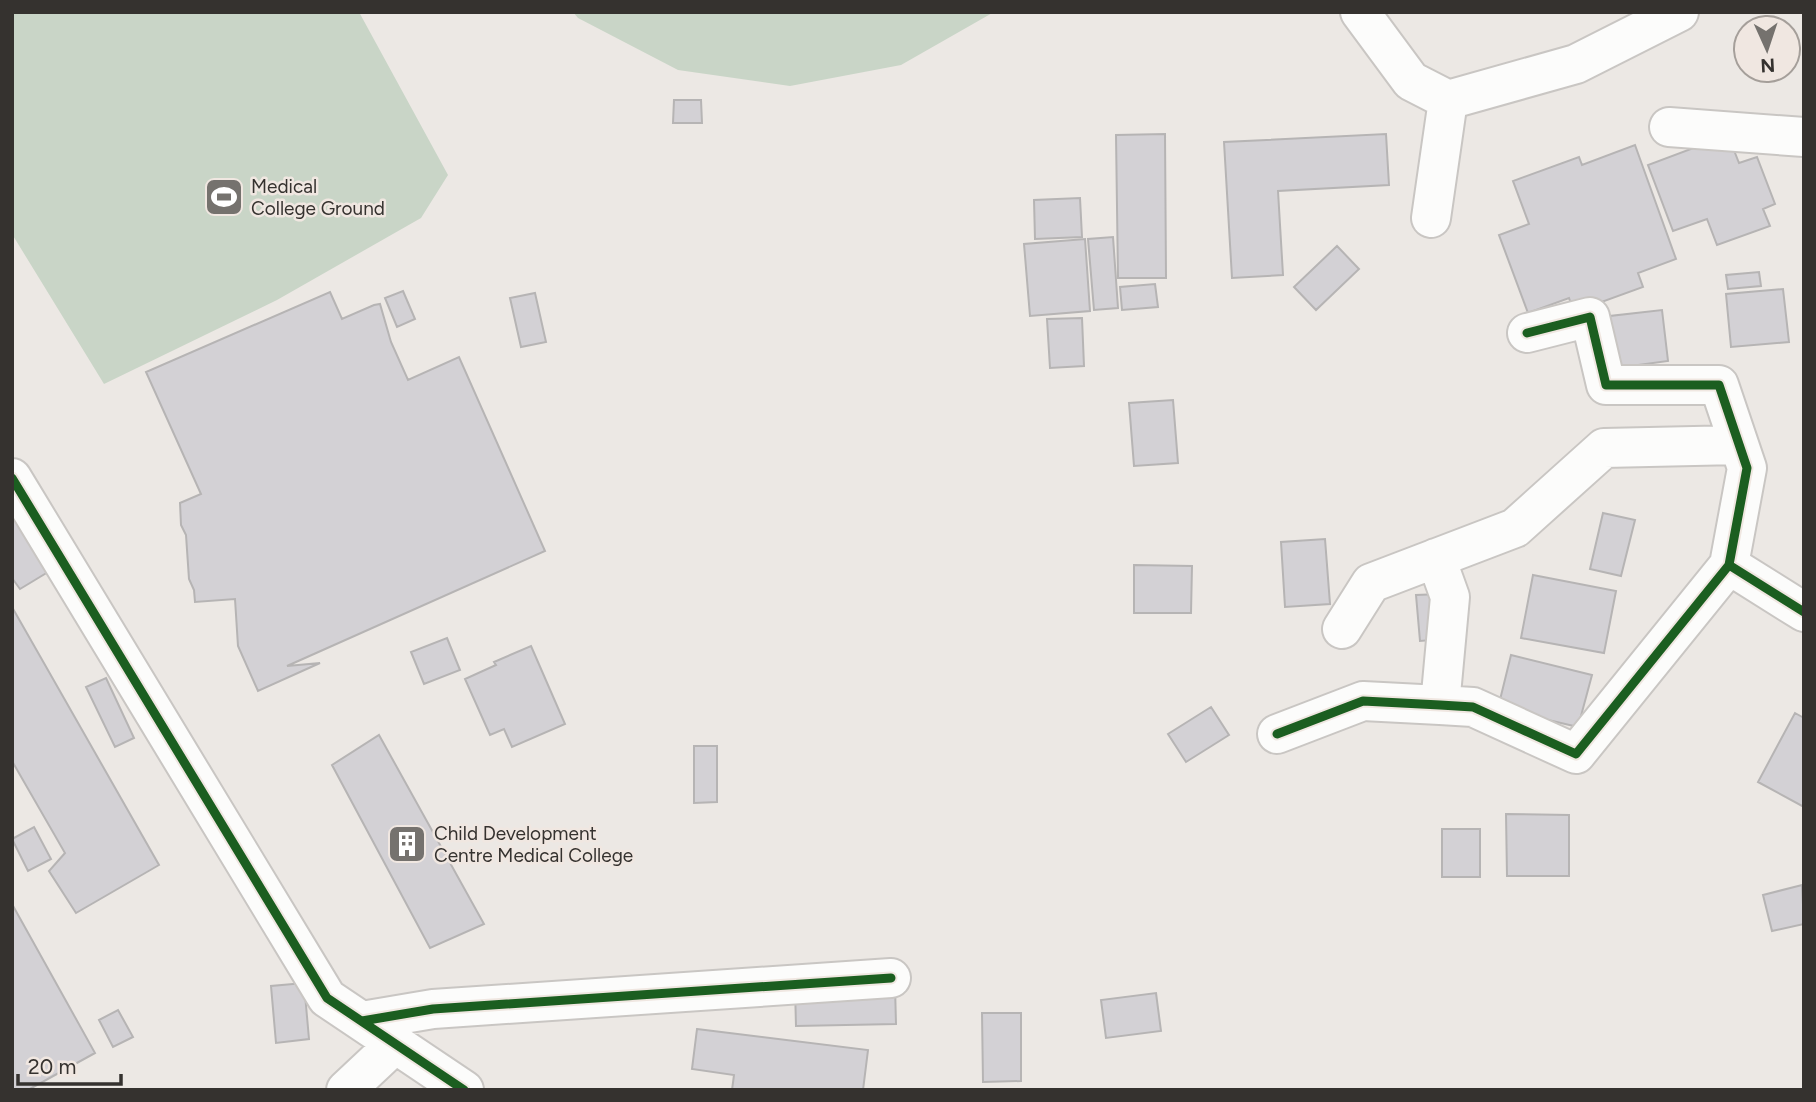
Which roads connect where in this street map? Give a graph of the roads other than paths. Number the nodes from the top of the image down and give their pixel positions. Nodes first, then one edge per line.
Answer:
1 (1360, 12) edge
2 (1679, 12) edge
3 (1448, 100) junction
4 (1669, 127) dead end
5 (1804, 137) edge
6 (1431, 218) dead end
7 (1527, 333) dead end
8 (1739, 445) junction
9 (12, 478) edge
10 (1436, 558) junction
11 (1728, 565) junction
12 (1804, 612) edge
13 (1342, 629) dead end
14 (1440, 705) junction
15 (1277, 734) dead end
16 (891, 978) dead end
17 (362, 1021) junction
18 (395, 1044) junction
19 (346, 1090) edge
20 (464, 1090) edge

1 - 3 street
2 - 3 street
3 - 6 street
4 - 5 street
7 - 8 street
8 - 10 street
8 - 11 street
9 - 17 street
10 - 13 street
10 - 14 street
11 - 12 street
11 - 14 street
14 - 15 street
16 - 17 street
17 - 18 street
18 - 19 street
18 - 20 street

